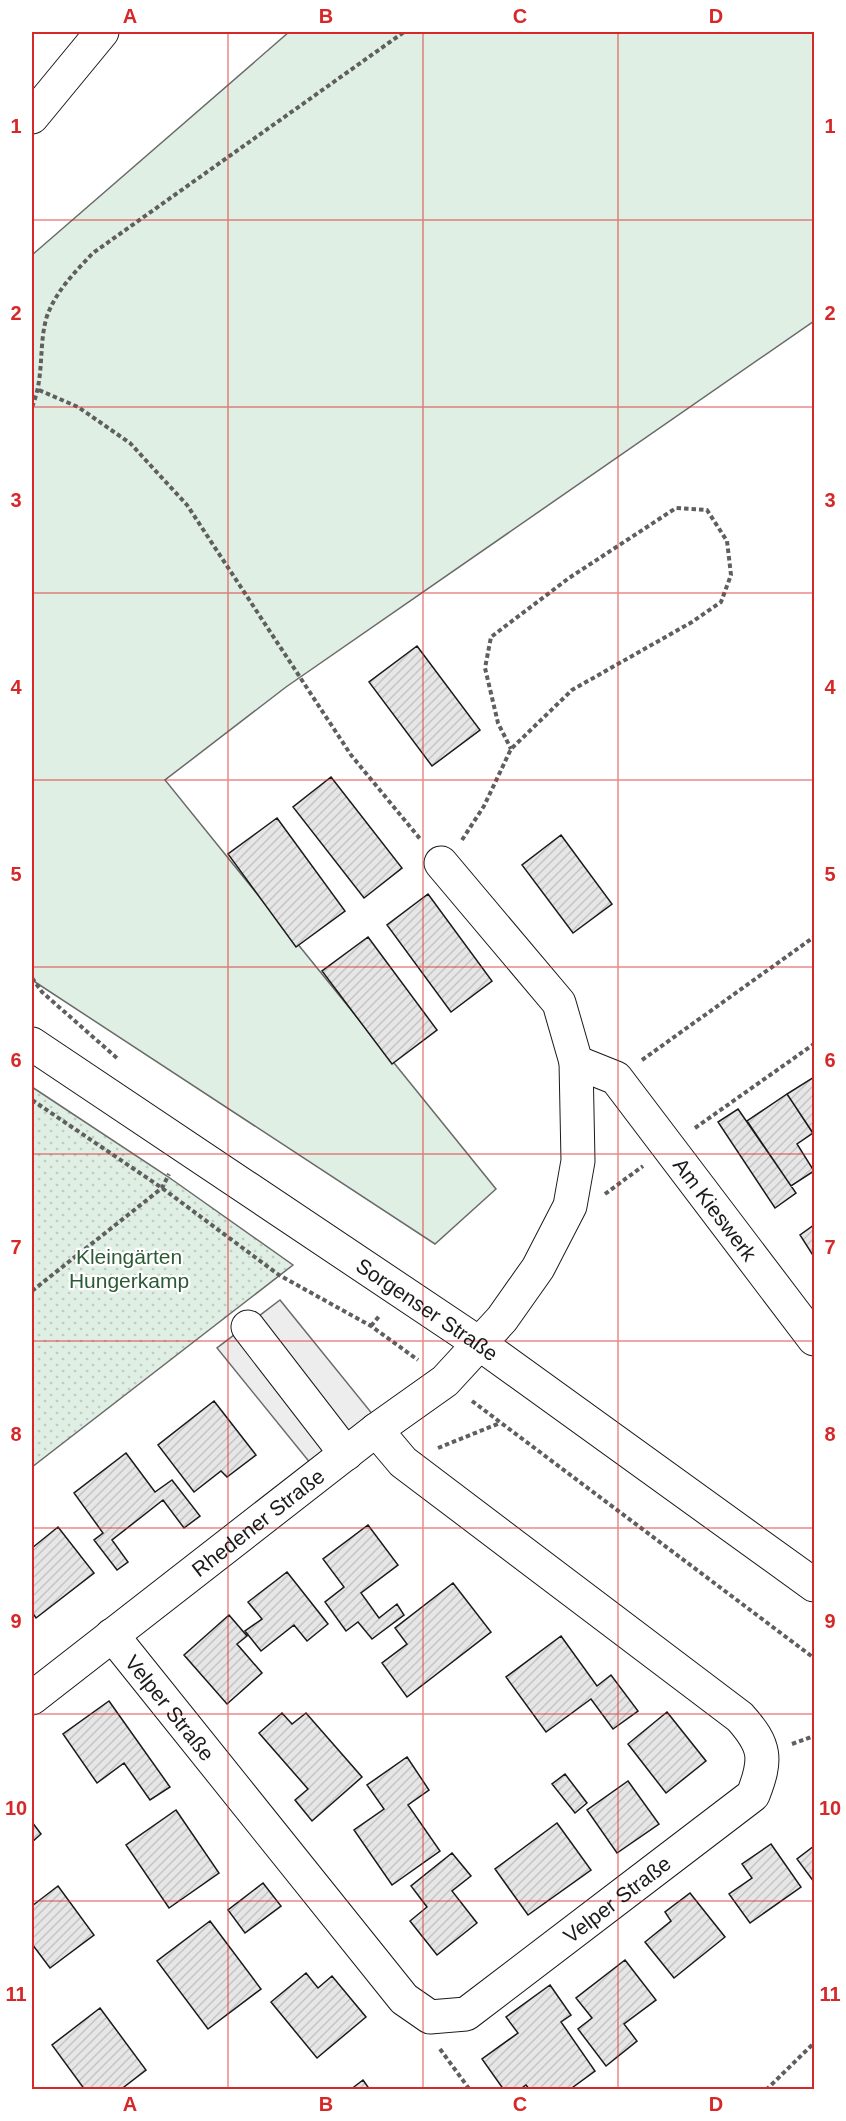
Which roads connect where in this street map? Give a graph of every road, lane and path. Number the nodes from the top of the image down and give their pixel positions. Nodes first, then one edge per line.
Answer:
1 (102, 32) edge
2 (404, 32) edge
3 (32, 117) edge
4 (39, 390) junction
5 (32, 407) edge
6 (512, 749) junction
7 (441, 863) junction
8 (814, 937) edge
9 (32, 978) edge
10 (42, 992) dead end
11 (32, 1044) edge
12 (576, 1062) junction
13 (616, 1078) junction
14 (32, 1100) edge
15 (186, 1148) junction
16 (162, 1188) junction
17 (32, 1292) edge
18 (248, 1327) dead end
19 (814, 1339) edge
20 (480, 1344) junction
21 (445, 1381) junction
22 (501, 1422) junction
23 (375, 1430) junction
24 (346, 1454) junction
25 (403, 1462) junction
26 (814, 1585) edge
27 (112, 1635) junction
28 (814, 1658) edge
29 (32, 1698) edge
30 (430, 2016) junction
31 (814, 2043) edge
32 (769, 2089) edge
33 (470, 2090) edge

1 - 3 street
2 - 4 path
4 - 5 path
4 - 7 path
6 - 6 path
6 - 7 path
7 - 12 street, Rhedener Straße
8 - 13 path
9 - 10 path
11 - 15 street, Sorgenser Straße
12 - 13 street
12 - 20 street, Rhedener Straße
13 - 19 street, Am Kieswerk
14 - 16 path
15 - 16 path
15 - 20 street, Sorgenser Straße
16 - 17 path
16 - 21 path
18 - 24 street
20 - 21 street, Rhedener Straße
20 - 26 street, Sorgenser Straße
21 - 22 path
21 - 23 street, Rhedener Straße
22 - 25 path
22 - 28 path
23 - 24 street, Rhedener Straße
23 - 25 street, Velper Straße
24 - 27 street, Rhedener Straße
25 - 30 street, Velper Straße
27 - 29 street, Rhedener Straße
27 - 30 street, Velper Straße
30 - 33 path
31 - 32 path

